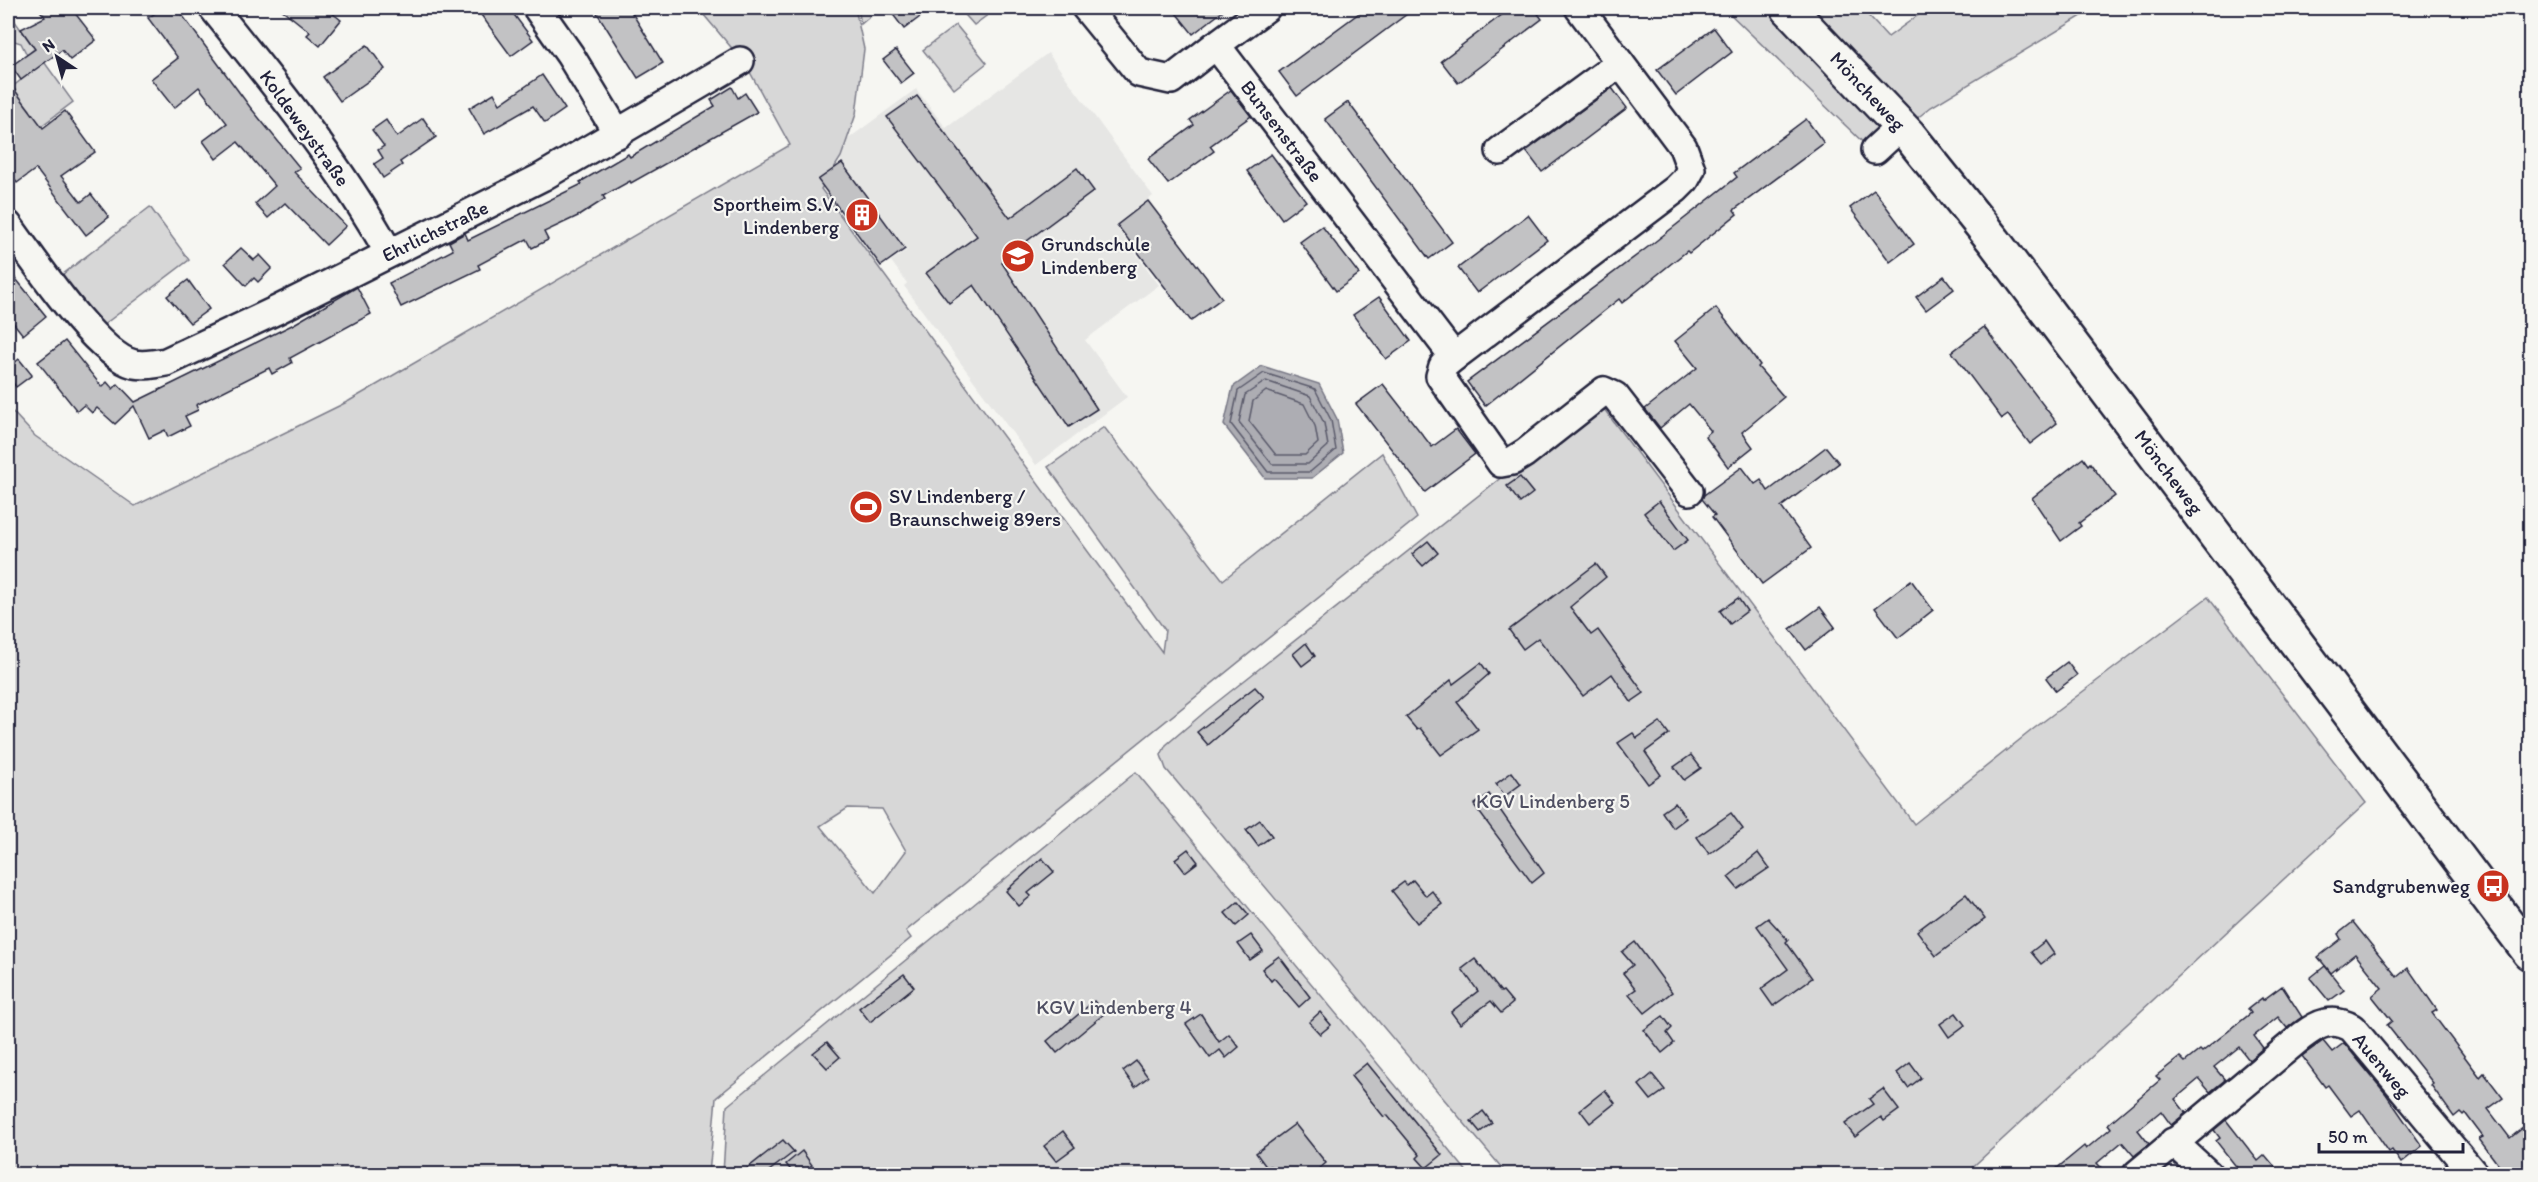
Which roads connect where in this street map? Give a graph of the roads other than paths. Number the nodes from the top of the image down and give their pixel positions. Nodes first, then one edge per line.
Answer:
1 (213, 8) edge
2 (537, 8) edge
3 (1086, 8) edge
4 (1266, 8) edge
5 (1579, 8) edge
6 (1788, 8) edge
7 (1216, 45) junction
8 (740, 61) dead end
9 (1620, 63) junction
10 (1901, 126) junction
11 (618, 134) junction
12 (1875, 150) dead end
13 (1500, 151) dead end
14 (8, 225) edge
15 (389, 253) junction
16 (1454, 357) junction
17 (1689, 491) dead end
18 (2530, 953) edge
19 (2173, 1142) junction
20 (2137, 1174) edge
21 (2208, 1174) edge
22 (2474, 1174) edge

1 - 15 street, Koldeweystraße
2 - 11 street
3 - 7 street
4 - 7 street
5 - 9 street
6 - 10 main road, Möncheweg
7 - 16 street, Bunsenstraße
8 - 11 street, Ehrlichstraße
9 - 13 street
9 - 16 street
10 - 12 street
10 - 18 main road, Möncheweg
11 - 15 street, Ehrlichstraße
14 - 15 street, Ehrlichstraße
16 - 17 street
19 - 20 street
19 - 21 street
19 - 22 street, Auenweg

